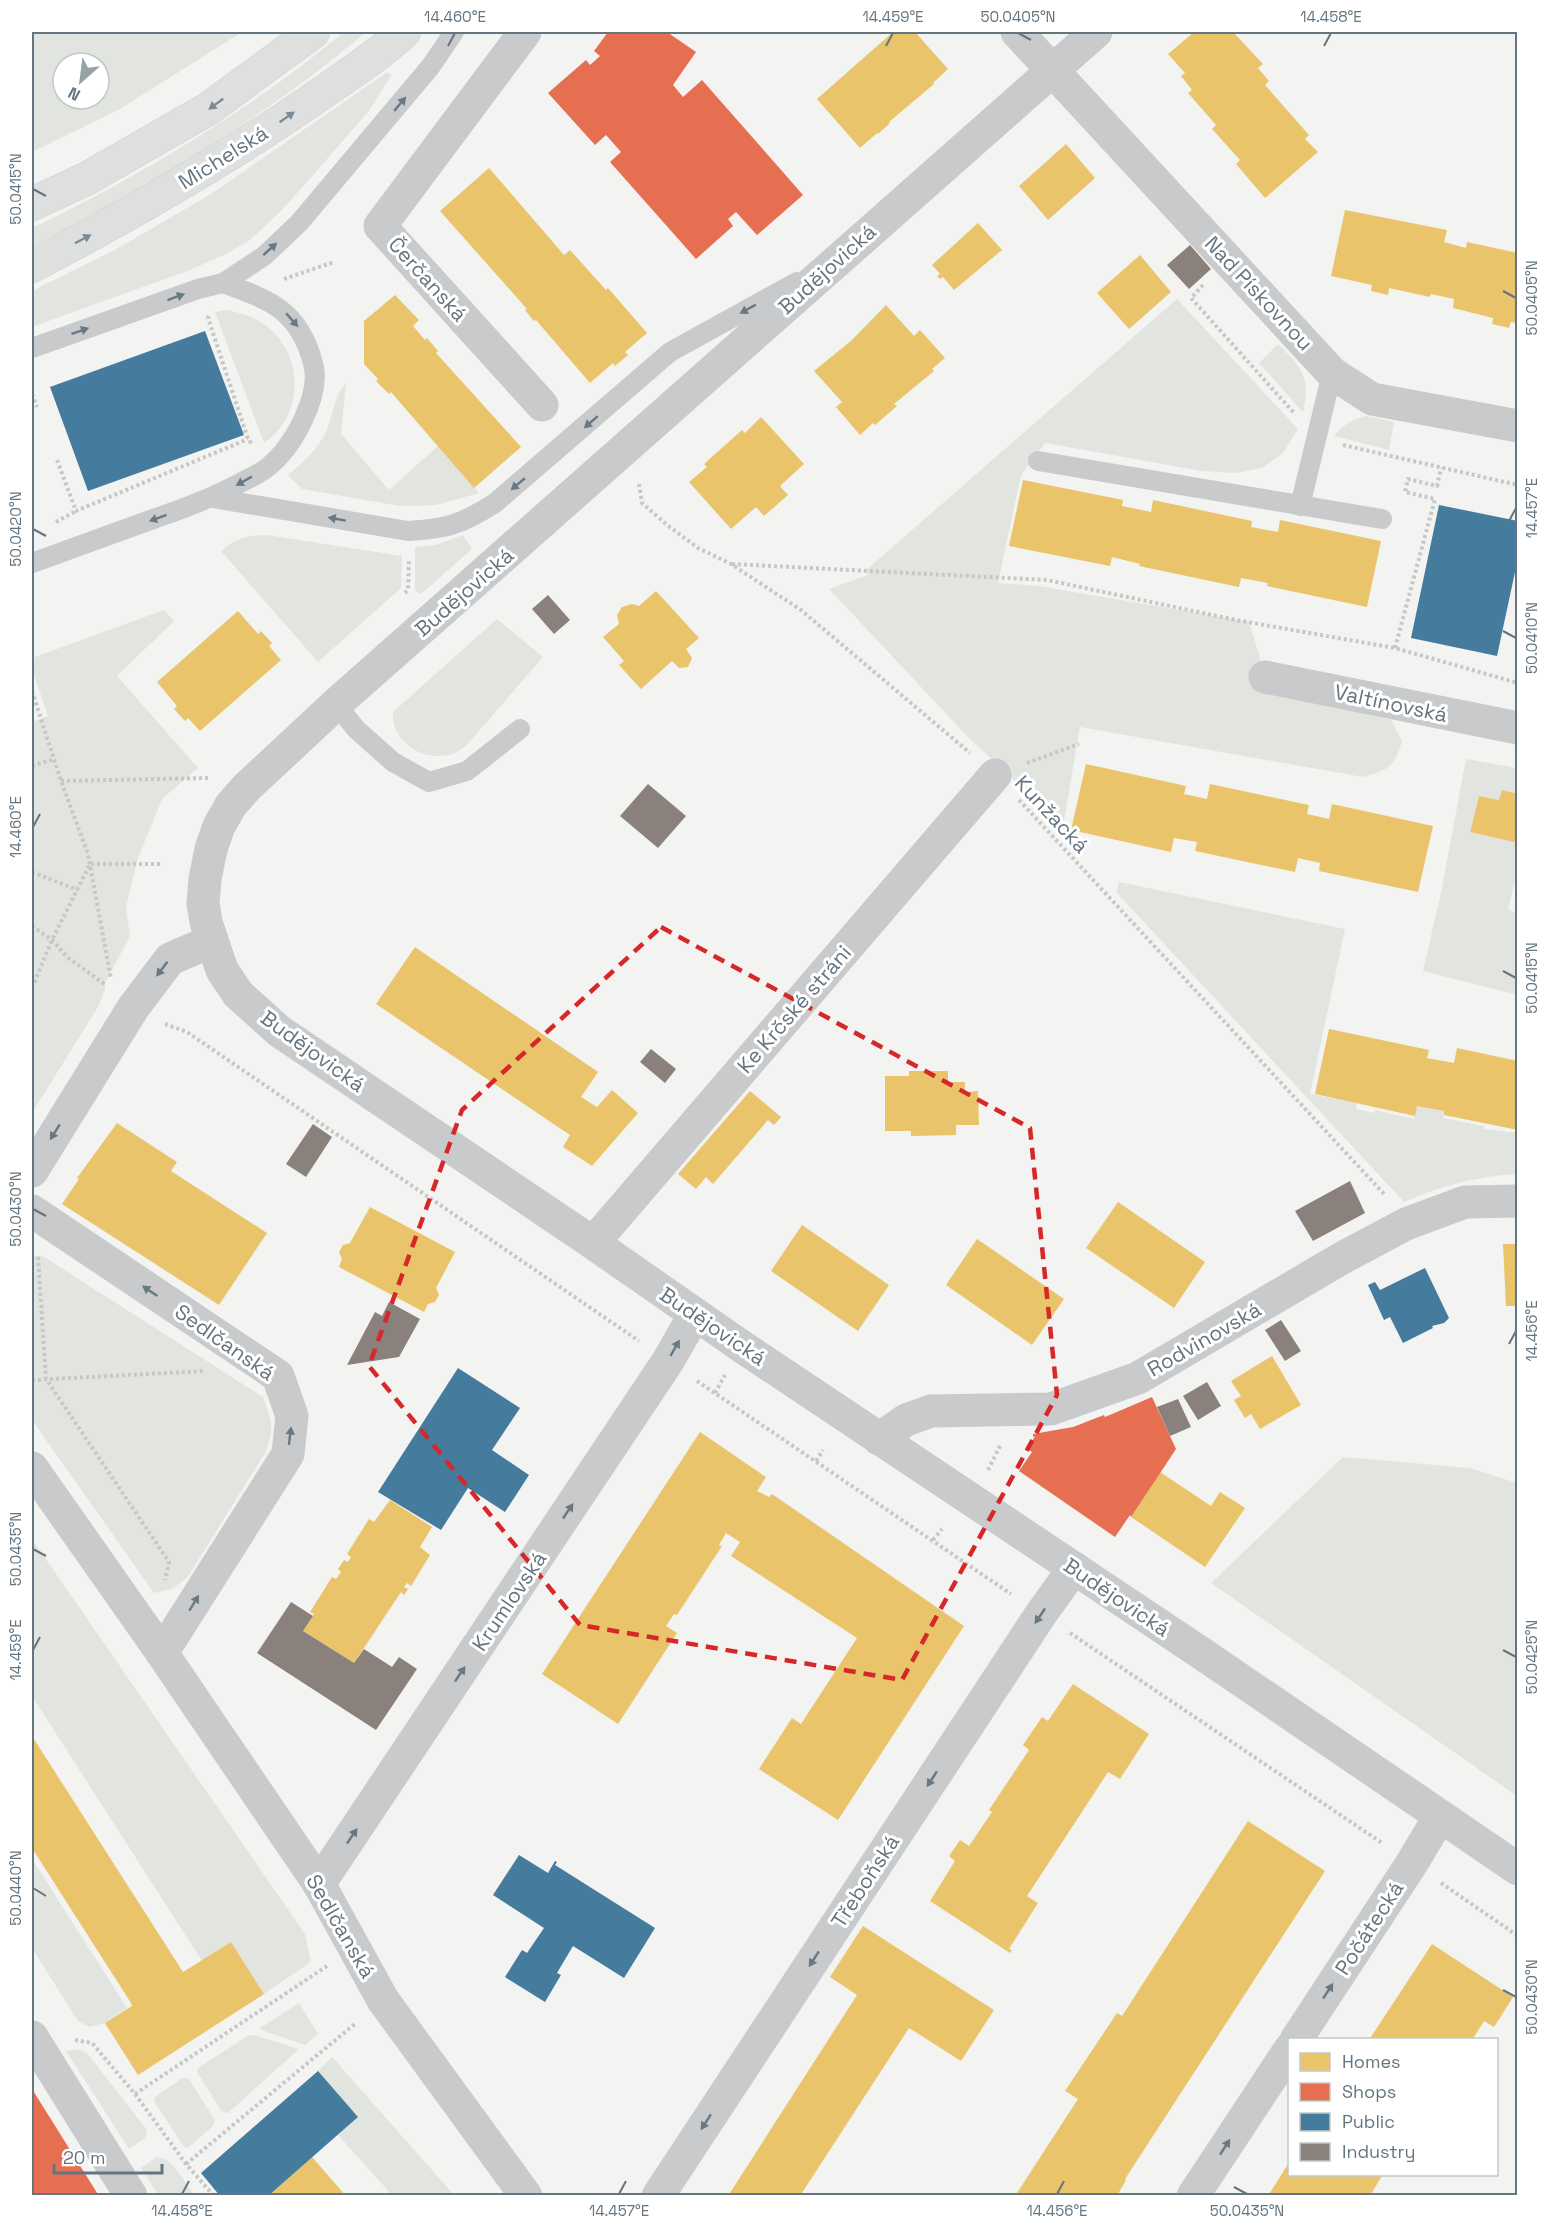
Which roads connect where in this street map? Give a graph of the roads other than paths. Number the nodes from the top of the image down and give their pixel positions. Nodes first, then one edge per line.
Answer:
1 (314, 32) edge
2 (404, 32) edge
3 (454, 32) edge
4 (525, 32) edge
5 (1017, 32) edge
6 (1096, 32) edge
7 (1053, 70) junction
8 (32, 204) edge
9 (836, 260) junction
10 (32, 266) edge
11 (223, 283) junction
12 (32, 348) edge
13 (1332, 373) junction
14 (542, 405) dead end
15 (1518, 426) edge
16 (1038, 461) dead end
17 (213, 498) junction
18 (1300, 506) junction
19 (1382, 519) dead end
20 (32, 563) edge
21 (1266, 676) dead end
22 (336, 704) junction
23 (1518, 728) edge
24 (520, 729) dead end
25 (995, 775) road end
26 (212, 941) junction
27 (32, 1171) edge
28 (1518, 1201) edge
29 (33, 1213) edge
30 (593, 1243) junction
31 (695, 1314) junction
32 (879, 1439) junction
33 (32, 1468) edge
34 (1074, 1568) junction
35 (162, 1653) junction
36 (1440, 1816) junction
37 (1518, 1869) edge
38 (319, 1884) junction
39 (32, 2037) edge
40 (1297, 2038) edge
41 (1288, 2052) edge
42 (131, 2196) edge
43 (526, 2196) edge
44 (658, 2196) edge
45 (1193, 2196) edge

1 -> 8 main road
10 -> 2 main road, Michelská
11 -> 3 lane
4 - 14 street, Čerčanská
5 - 7 street, Nad Pískovnou
6 - 7 street, Budějovická
7 - 9 street, Budějovická
7 - 13 street, Nad Pískovnou
9 -> 17 lane
9 - 22 street, Budějovická
12 -> 11 lane
11 -> 17 lane
13 - 15 street, Nad Pískovnou
13 - 18 lane
16 - 18 lane
17 -> 20 lane
18 - 19 lane
21 - 23 street, Valtínovská
22 - 24 lane
22 - 26 street, Budějovická
25 - 30 street, Ke Krčské stráni
26 -> 27 street
26 - 30 street, Budějovická
28 - 32 street, Rodvinovská
35 -> 29 street, Sedlčanská
30 - 31 street, Budějovická
31 - 32 street, Budějovická
38 -> 31 street, Krumlovská
32 - 34 street, Budějovická
33 - 35 street, Sedlčanská
34 - 36 street, Budějovická
34 -> 44 street, Třeboňská
35 - 38 street, Sedlčanská
36 - 37 street, Budějovická
40 -> 36 street, Počátecká
38 - 43 street, Sedlčanská
39 - 42 street
45 -> 41 street

